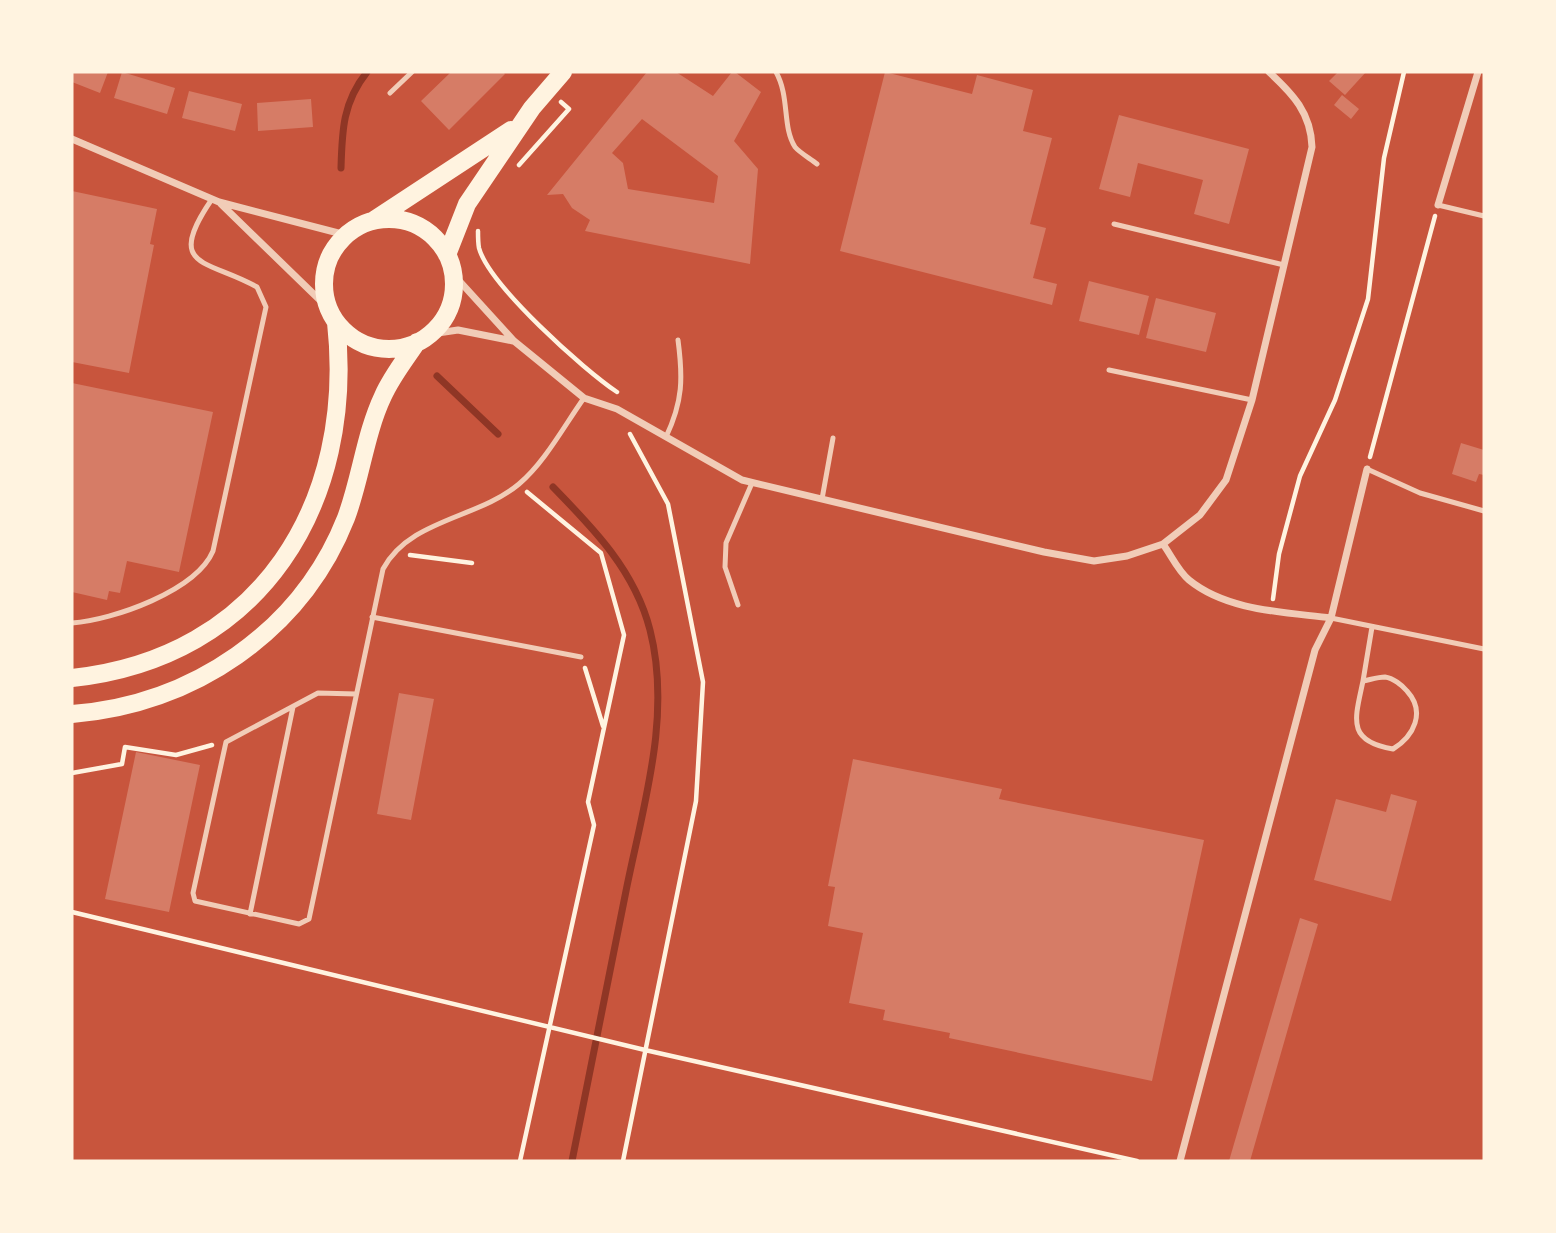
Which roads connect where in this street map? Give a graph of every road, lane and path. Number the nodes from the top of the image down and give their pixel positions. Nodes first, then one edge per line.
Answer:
1 (412, 72) edge
2 (563, 72) edge
3 (776, 72) edge
4 (1269, 72) edge
5 (1404, 72) edge
6 (1478, 72) edge
7 (548, 91) junction
8 (390, 93) dead end
9 (521, 124) junction
10 (72, 139) edge
11 (817, 164) dead end
12 (510, 173) dead end
13 (216, 201) junction
14 (1438, 205) junction
15 (1484, 216) edge
16 (371, 222) junction
17 (1114, 224) dead end
18 (478, 225) dead end
19 (346, 235) junction
20 (447, 255) junction
21 (1284, 265) junction
22 (453, 274) junction
23 (332, 315) junction
24 (424, 338) junction
25 (678, 340) dead end
26 (514, 341) junction
27 (1109, 370) dead end
28 (584, 398) junction
29 (626, 398) dead end
30 (1252, 400) junction
31 (617, 409) junction
32 (666, 437) junction
33 (833, 438) dead end
34 (1367, 469) junction
35 (752, 483) junction
36 (519, 485) junction
37 (822, 499) junction
38 (1484, 511) edge
39 (1163, 544) junction
40 (393, 553) junction
41 (472, 563) dead end
42 (738, 605) dead end
43 (1271, 610) junction
44 (372, 617) junction
45 (1331, 618) junction
46 (72, 623) edge
47 (1372, 627) junction
48 (1484, 649) edge
49 (581, 657) joint
50 (72, 678) edge
51 (1363, 681) junction
52 (356, 694) junction
53 (293, 706) junction
54 (72, 714) edge
55 (603, 727) junction
56 (226, 742) junction
57 (72, 773) edge
58 (72, 912) edge
59 (250, 914) junction
60 (549, 1027) junction
61 (645, 1050) junction
62 (520, 1161) edge
63 (623, 1161) edge
64 (1137, 1161) edge
65 (1180, 1161) edge

1 - 8 lane
2 - 7 main road
3 - 11 lane
4 - 21 street
5 - 43 path
6 - 14 street
7 - 9 main road
7 - 12 path
9 - 16 main road
9 - 20 main road
10 - 13 street
13 - 19 street
13 - 23 street
13 - 46 lane
14 - 15 lane
14 - 34 path
16 - 19 main road
16 - 20 main road
17 - 21 lane
18 - 29 path
19 - 23 main road
20 - 22 main road
21 - 30 street
22 - 24 main road
22 - 26 street
23 - 24 main road
23 - 50 main road
24 - 26 street
24 - 54 main road
25 - 32 lane
26 - 28 street
27 - 30 lane
28 - 31 street
28 - 36 lane
30 - 39 street
31 - 32 street
31 - 61 path
32 - 35 street
33 - 37 lane
34 - 38 lane
34 - 45 street
35 - 37 street
35 - 42 lane
36 - 40 lane
36 - 55 path
37 - 39 street
39 - 43 street
40 - 41 path
40 - 44 lane
43 - 45 street
44 - 49 lane
44 - 52 lane
45 - 47 lane
45 - 65 street
47 - 48 lane
47 - 51 lane
49 - 55 path
51 - 51 lane
52 - 53 lane
52 - 59 lane
53 - 56 lane
53 - 59 lane
55 - 60 path
56 - 57 path
56 - 59 lane
58 - 60 path
60 - 61 path
60 - 62 path
61 - 63 path
61 - 64 path

